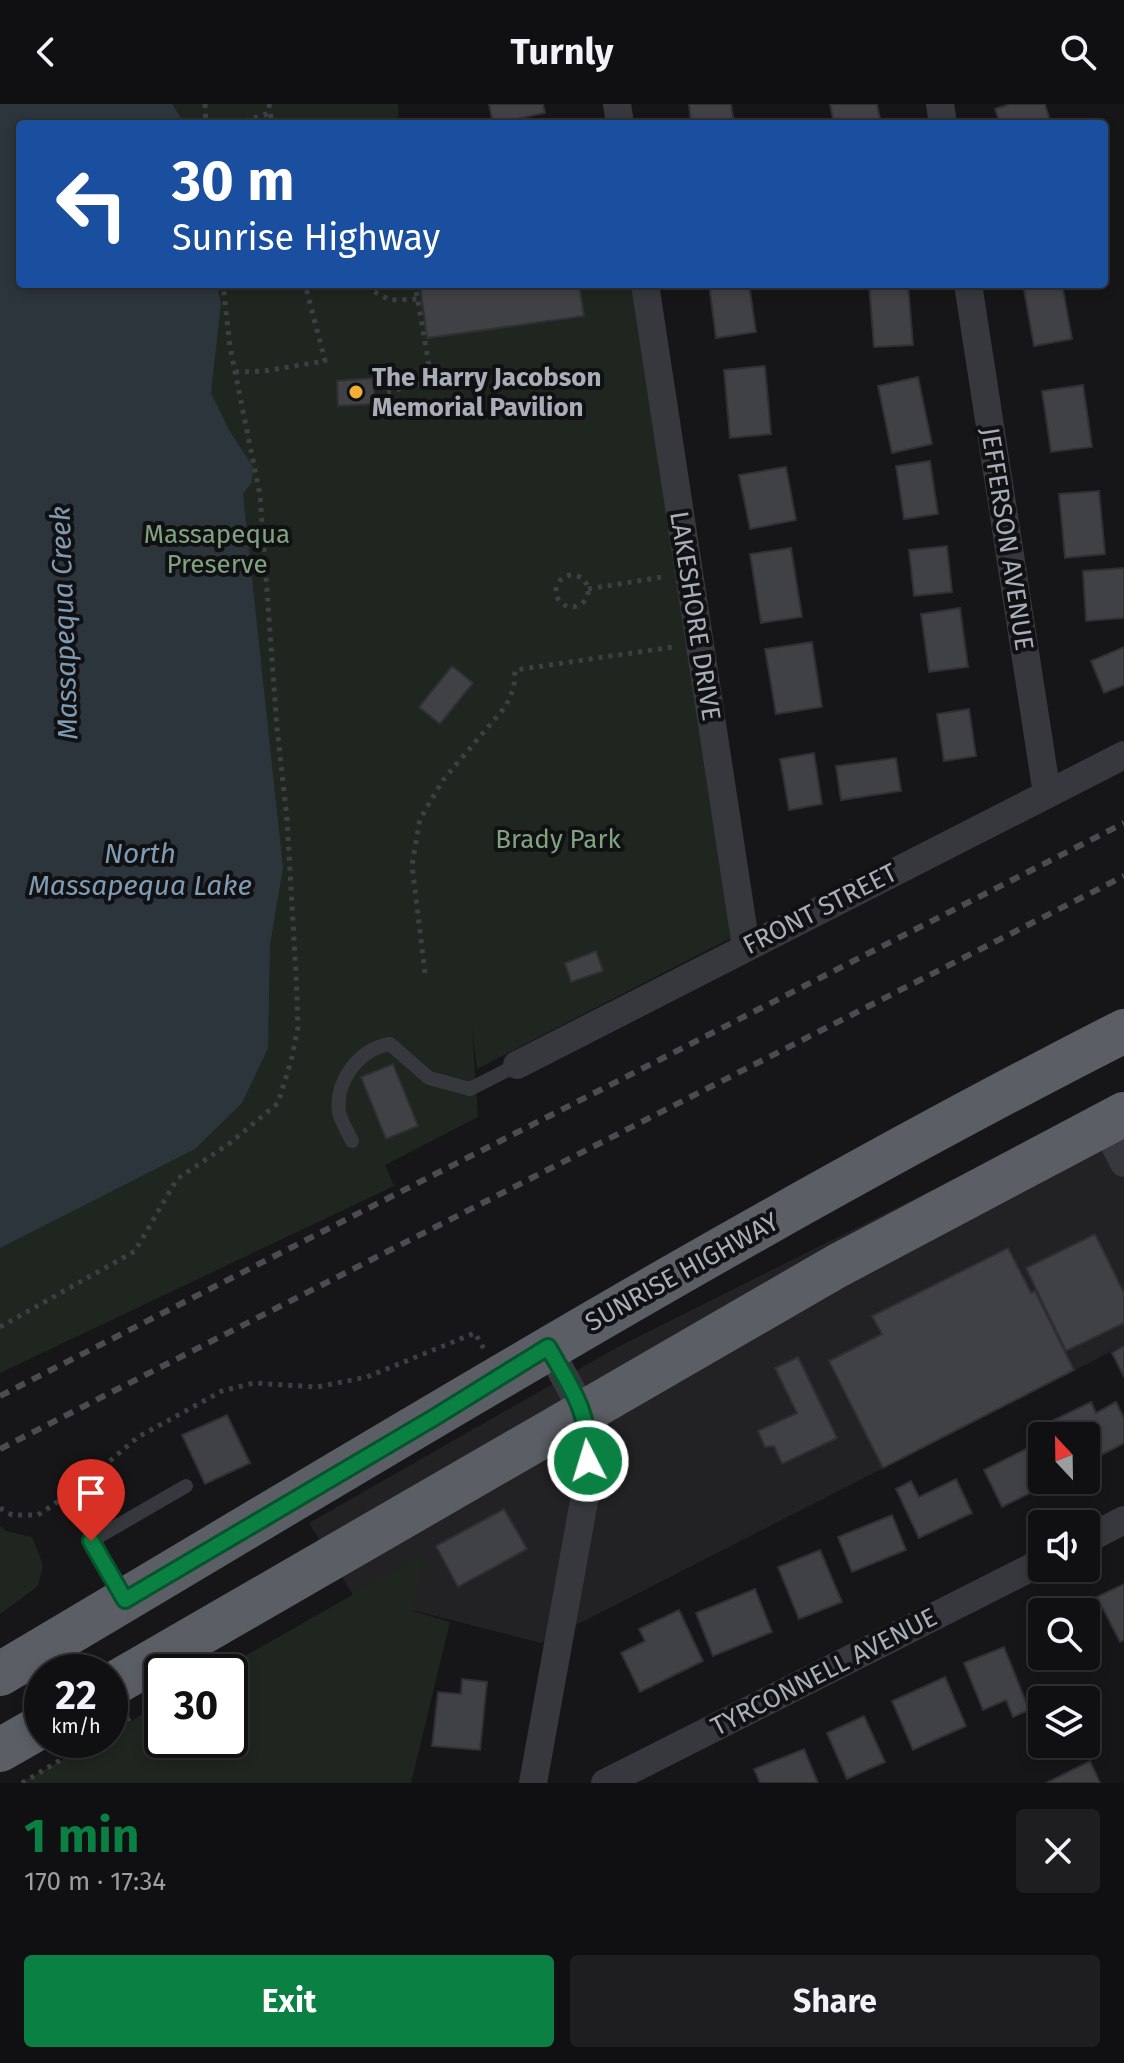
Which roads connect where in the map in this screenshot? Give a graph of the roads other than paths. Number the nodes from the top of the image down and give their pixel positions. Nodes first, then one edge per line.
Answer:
1 (646, 288) edge
2 (969, 288) edge
3 (1124, 755) edge
4 (1047, 794) junction
5 (746, 947) junction
6 (1124, 1031) edge
7 (517, 1065) joint
8 (1114, 1119) edge
9 (352, 1141) dead end
10 (1124, 1163) edge
11 (548, 1347) junction
12 (583, 1411) junction
13 (186, 1486) dead end
14 (1124, 1520) edge
15 (1100, 1533) edge
16 (1028, 1569) edge
17 (125, 1600) junction
18 (0, 1674) edge
19 (128, 1676) edge
20 (24, 1736) edge
21 (0, 1750) edge
22 (533, 1783) edge
23 (605, 1783) edge

1 - 5 street, LAKESHORE DRIVE
2 - 4 street, JEFFERSON AVENUE
3 - 4 street, FRONT STREET
4 - 5 street, FRONT STREET
5 - 7 street, FRONT STREET
6 - 11 highway, SUNRISE HIGHWAY
7 - 9 lane
8 - 10 street
8 - 12 highway
11 - 12 street
11 - 17 highway, SUNRISE HIGHWAY
12 - 19 highway
12 - 22 street
13 - 17 lane
14 - 15 street
16 - 23 street, TYRCONNELL AVENUE
17 - 18 highway, SUNRISE HIGHWAY
20 - 21 highway

